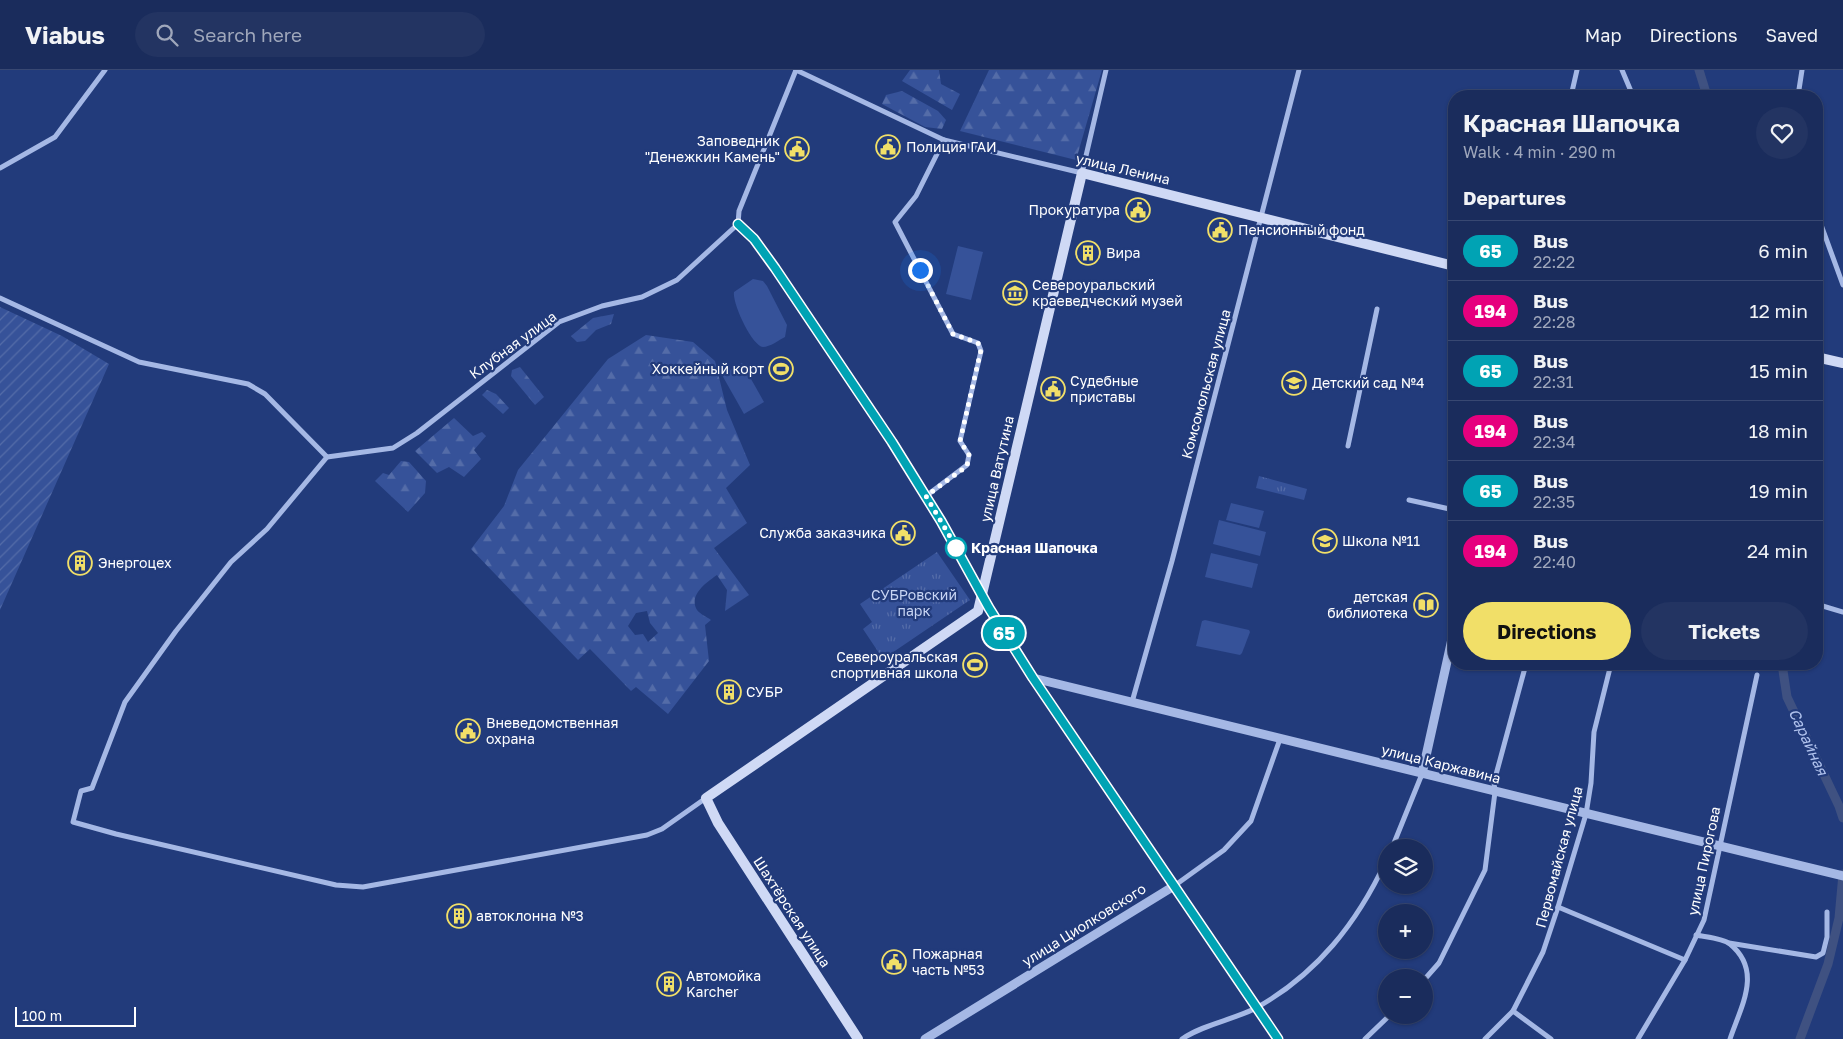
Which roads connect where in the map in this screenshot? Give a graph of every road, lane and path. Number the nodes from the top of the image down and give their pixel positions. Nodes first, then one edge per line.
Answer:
1 (106, 70) edge
2 (796, 70) edge
3 (1106, 70) edge
4 (1299, 70) edge
5 (1577, 70) edge
6 (1622, 70) edge
7 (1802, 70) edge
8 (1572, 90) edge
9 (1630, 90) edge
10 (1799, 90) edge
11 (944, 140) junction
12 (0, 168) edge
13 (1082, 173) junction
14 (1261, 216) junction
15 (738, 224) junction
16 (1823, 230) edge
17 (1448, 264) edge
18 (1843, 285) edge
19 (0, 298) edge
20 (1377, 309) dead end
21 (1823, 359) edge
22 (1843, 363) edge
23 (1348, 446) dead end
24 (327, 457) junction
25 (926, 496) junction
26 (1409, 500) dead end
27 (1448, 509) edge
28 (983, 594) junction
29 (1823, 606) edge
30 (1843, 612) edge
31 (1448, 657) edge
32 (1524, 670) edge
33 (1610, 670) edge
34 (1757, 675) dead end
35 (1033, 678) junction
36 (1132, 702) junction
37 (1280, 739) junction
38 (1422, 774) junction
39 (1495, 792) junction
40 (706, 798) junction
41 (1586, 814) junction
42 (1396, 839) edge
43 (1720, 845) junction
44 (1378, 876) edge
45 (1843, 876) edge
46 (1174, 886) junction
47 (1558, 907) junction
48 (1827, 912) dead end
49 (1696, 935) junction
50 (1729, 943) junction
51 (1685, 960) junction
52 (1433, 970) edge
53 (1256, 1008) junction
54 (1513, 1011) junction
55 (1381, 1024) edge
56 (858, 1039) edge
57 (925, 1039) edge
58 (1182, 1039) edge
59 (1278, 1039) edge
60 (1365, 1039) edge
61 (1485, 1039) edge
62 (1551, 1039) edge
63 (1638, 1039) edge
64 (1730, 1039) edge

1 - 12 street
2 - 11 street, улица Ленина
2 - 15 street
3 - 13 street, улица Ватутина
4 - 14 street, Комсомольская улица
5 - 8 street
6 - 9 street
7 - 10 street
11 - 13 street, улица Ленина
11 - 25 street
13 - 14 main road, улица Ленина
13 - 28 main road, улица Ватутина
14 - 17 main road, улица Ленина
14 - 36 street, Комсомольская улица
15 - 24 street, Клубная улица
15 - 25 street
16 - 18 street
19 - 24 street
20 - 23 street
21 - 22 main road
24 - 40 street
25 - 28 street
26 - 27 street
28 - 35 street
28 - 40 main road, улица Ватутина
29 - 30 street
31 - 38 street
32 - 39 street
33 - 41 street, Первомайская улица
34 - 43 street, улица Пирогова
35 - 36 street, улица Каржавина
35 - 46 street
36 - 37 street, улица Каржавина
37 - 38 street, улица Каржавина
37 - 46 street, улица Циолковского
38 - 39 street, улица Каржавина
38 - 42 street
39 - 41 street, улица Каржавина
39 - 52 street
40 - 56 main road, Шахтёрская улица
41 - 43 street, улица Каржавина
41 - 47 street, Первомайская улица
43 - 45 street, улица Каржавина
43 - 49 street, улица Пирогова
44 - 53 street
46 - 53 street
46 - 57 street, улица Циолковского
47 - 51 street
47 - 54 street, Первомайская улица
48 - 50 street
49 - 50 street
49 - 51 street, улица Пирогова
50 - 64 street
51 - 63 street, улица Пирогова
53 - 58 street
53 - 59 street
54 - 61 street, Первомайская улица
54 - 62 street
55 - 60 street

